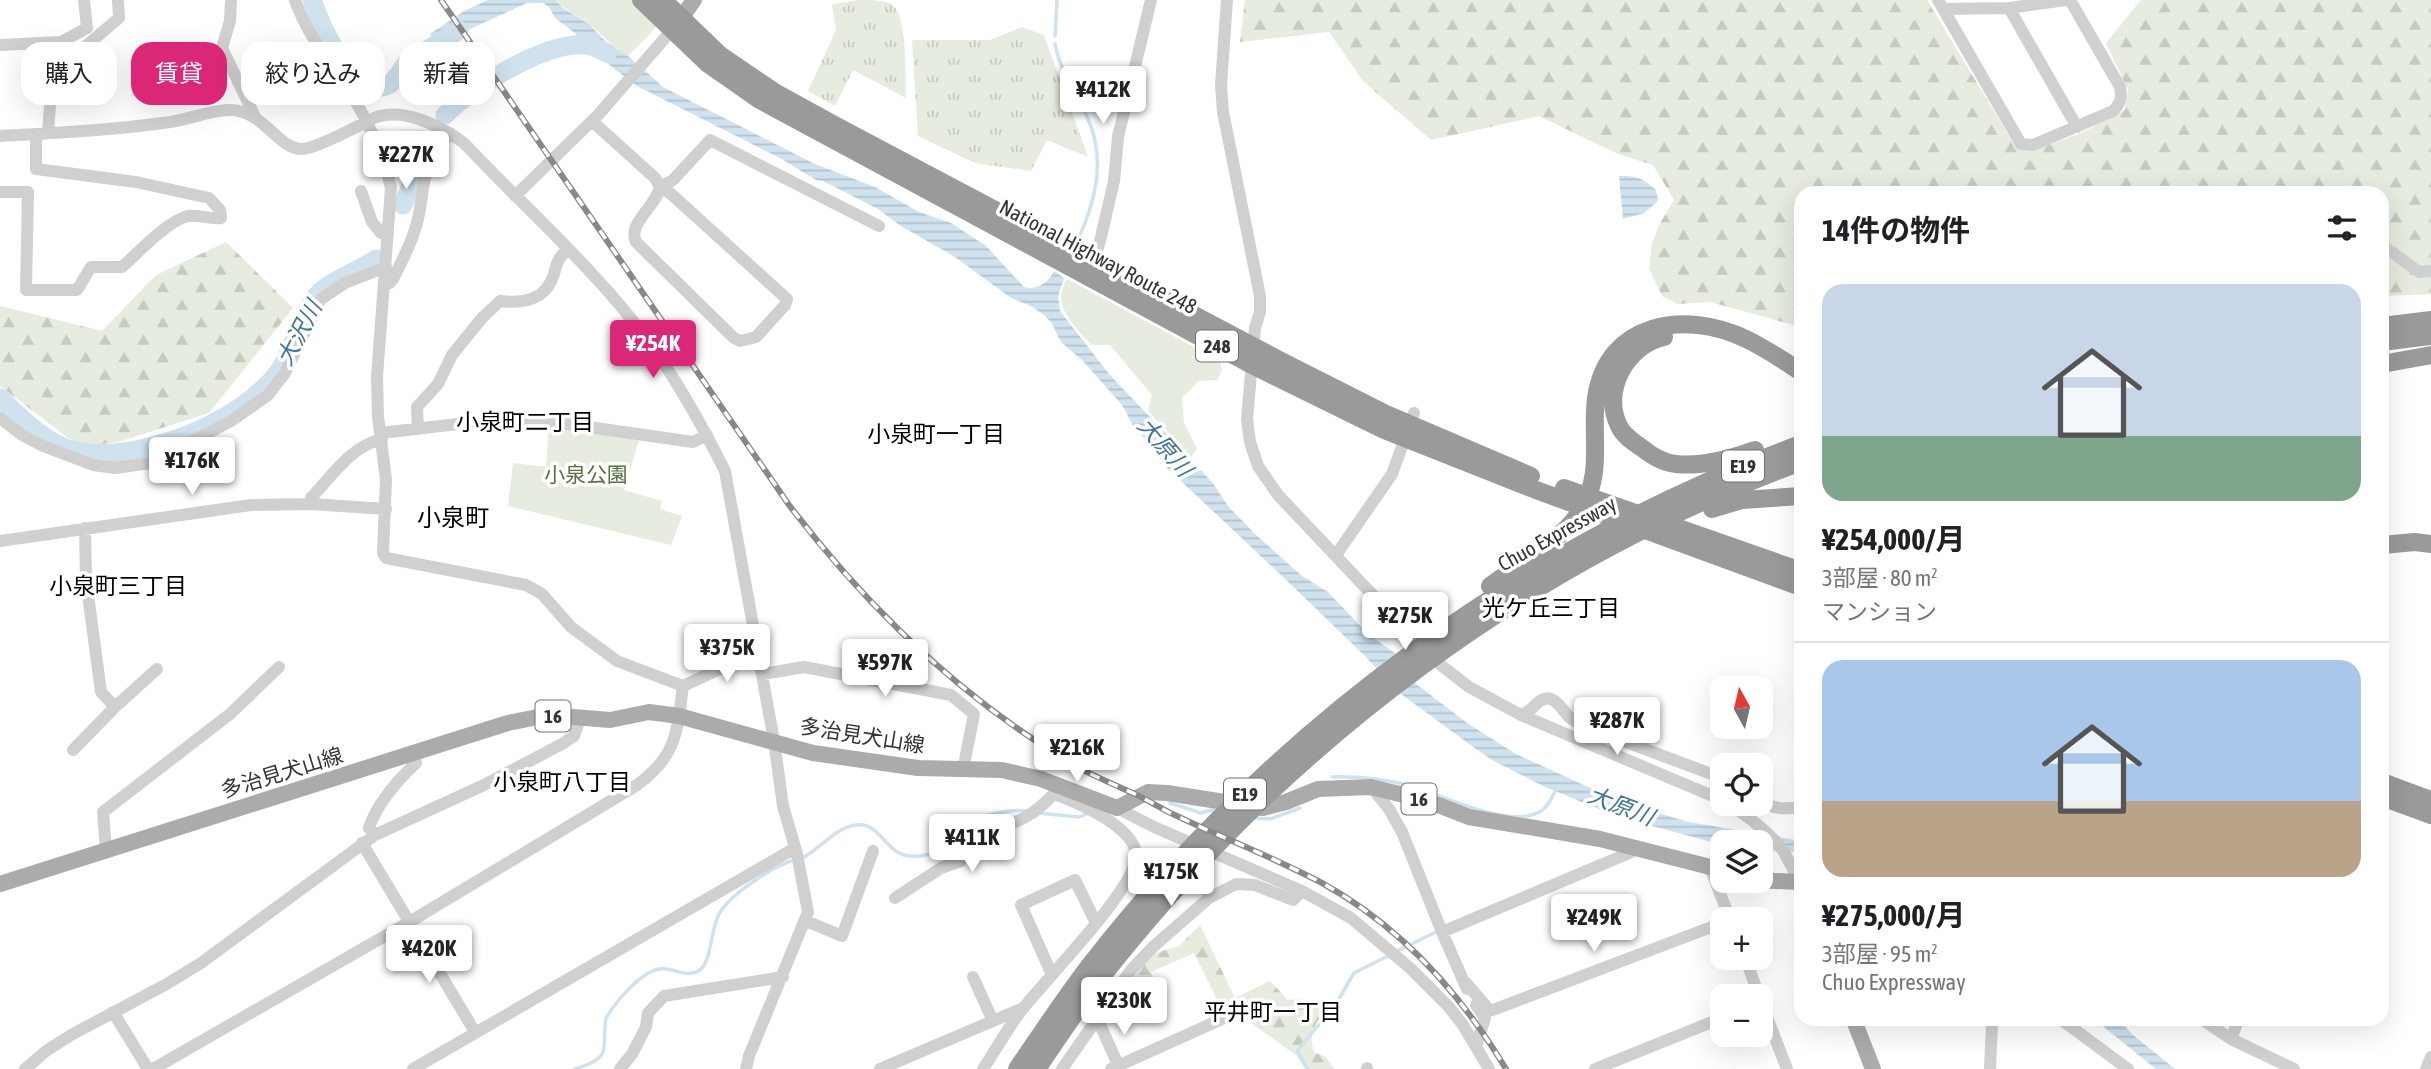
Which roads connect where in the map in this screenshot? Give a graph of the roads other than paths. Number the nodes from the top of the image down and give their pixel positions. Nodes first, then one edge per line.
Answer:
1 (84, 0) edge
2 (118, 0) edge
3 (232, 0) edge
4 (295, 0) edge
5 (641, 0) edge
6 (663, 0) edge
7 (694, 0) edge
8 (1151, 0) edge
9 (1227, 0) edge
10 (2068, 0) edge
11 (1941, 5) edge
12 (2009, 8) junction
13 (677, 24) junction
14 (61, 42) edge
15 (91, 42) edge
16 (21, 44) edge
17 (0, 45) edge
18 (50, 105) edge
19 (255, 118) junction
20 (595, 118) junction
21 (368, 124) junction
22 (2077, 127) junction
23 (42, 133) junction
24 (450, 134) junction
25 (0, 136) edge
26 (660, 187) junction
27 (360, 191) dead end
28 (0, 192) edge
29 (515, 196) junction
30 (879, 226) dead end
31 (388, 234) junction
32 (567, 250) junction
33 (2389, 250) edge
34 (1093, 262) junction
35 (386, 267) junction
36 (2431, 271) edge
37 (384, 282) junction
38 (2431, 320) edge
39 (2389, 325) edge
40 (2431, 336) edge
41 (2389, 341) edge
42 (2431, 355) edge
43 (1253, 357) junction
44 (2389, 363) edge
45 (1794, 368) edge
46 (1794, 380) edge
47 (1414, 413) dead end
48 (0, 418) edge
49 (418, 429) junction
50 (707, 435) junction
51 (382, 436) junction
52 (1794, 436) edge
53 (1794, 447) edge
54 (1794, 465) edge
55 (1794, 496) edge
56 (1716, 502) junction
57 (311, 504) junction
58 (386, 509) junction
59 (85, 528) junction
60 (2389, 534) edge
61 (2431, 536) edge
62 (0, 541) edge
63 (2389, 544) edge
64 (2431, 544) edge
65 (1336, 555) junction
66 (1794, 569) edge
67 (1794, 584) edge
68 (1453, 627) junction
69 (758, 652) junction
70 (279, 667) dead end
71 (157, 669) dead end
72 (763, 674) junction
73 (683, 686) junction
74 (115, 706) junction
75 (1521, 715) junction
76 (679, 716) junction
77 (580, 719) junction
78 (774, 741) junction
79 (73, 750) dead end
80 (413, 754) junction
81 (963, 770) junction
82 (1710, 774) edge
83 (2389, 785) edge
84 (1371, 788) junction
85 (1057, 790) junction
86 (1710, 795) edge
87 (2389, 800) edge
88 (2431, 800) edge
89 (1117, 808) junction
90 (1773, 808) edge
91 (1794, 808) edge
92 (2431, 815) edge
93 (1747, 816) edge
94 (375, 835) junction
95 (362, 843) junction
96 (1642, 848) junction
97 (106, 851) junction
98 (873, 851) dead end
99 (1196, 854) junction
100 (797, 856) junction
101 (1710, 865) edge
102 (1794, 870) edge
103 (1773, 881) edge
104 (1794, 883) edge
105 (0, 884) edge
106 (1302, 891) junction
107 (895, 898) dead end
108 (411, 921) junction
109 (807, 921) junction
110 (1096, 923) junction
111 (1710, 928) edge
112 (1442, 932) junction
113 (1052, 975) junction
114 (783, 977) junction
115 (973, 977) dead end
116 (1466, 983) junction
117 (1023, 1008) junction
118 (113, 1012) junction
119 (1097, 1018) junction
120 (1222, 1019) dead end
121 (993, 1021) junction
122 (1710, 1023) edge
123 (1856, 1026) edge
124 (1992, 1026) edge
125 (2070, 1026) edge
126 (2212, 1026) edge
127 (2236, 1026) edge
128 (475, 1032) junction
129 (1773, 1033) edge
130 (2231, 1039) junction
131 (1476, 1047) junction
132 (2431, 1058) edge
133 (1117, 1068) edge
134 (24, 1069) edge
135 (148, 1069) edge
136 (153, 1069) edge
137 (413, 1069) edge
138 (620, 1069) edge
139 (746, 1069) edge
140 (880, 1069) edge
141 (984, 1069) edge
142 (1017, 1069) edge
143 (1037, 1069) edge
144 (1062, 1069) edge
145 (1489, 1069) edge
146 (1595, 1069) edge
147 (1787, 1069) edge
148 (1873, 1069) edge
149 (1990, 1069) edge
150 (2128, 1069) edge
151 (2294, 1069) edge
152 (2426, 1069) edge

1 - 14 street
2 - 15 street
3 - 19 street
4 - 21 street
5 - 13 highway, National Highway Route 248 / 248
6 - 13 highway, National Highway Route 248 / 248
7 - 13 main road
8 - 34 street
9 - 43 street
10 - 12 street
10 - 22 street
11 - 12 street
11 - 22 street
12 - 22 street
13 - 20 street
13 - 34 highway, National Highway Route 248 / 248
13 - 43 highway, National Highway Route 248 / 248
16 - 17 street
18 - 23 street
19 - 21 street
19 - 23 street
20 - 26 street
20 - 29 street
21 - 24 street
21 - 31 street
23 - 25 street
23 - 28 street
24 - 29 street
24 - 37 street
26 - 26 street
26 - 30 street
27 - 31 street
29 - 32 street
31 - 35 street
32 - 49 street
32 - 50 street
33 - 36 street
34 - 43 highway, National Highway Route 248 / 248
35 - 37 street
35 - 48 street
37 - 51 street
38 - 39 highway
40 - 41 highway
42 - 44 highway
43 - 65 street
43 - 66 highway, National Highway Route 248 / 248
43 - 67 highway, National Highway Route 248 / 248
45 - 68 highway
46 - 52 highway
47 - 65 street
49 - 50 street
49 - 51 street
50 - 69 street
51 - 57 street
51 - 58 street
53 - 68 highway, Chuo Expressway / E19
54 - 56 highway, E19
55 - 56 highway
56 - 68 highway, Chuo Expressway
57 - 58 street
57 - 59 street
58 - 73 street
59 - 62 street
59 - 74 street
60 - 61 highway
63 - 64 highway
65 - 75 street
68 - 99 highway, E19
69 - 72 street
69 - 73 street
70 - 97 street
71 - 74 street
72 - 78 street
72 - 81 street
73 - 76 street
74 - 79 street
75 - 82 street
75 - 86 street
76 - 77 main road, 多治見犬山線 / 16
76 - 78 main road, 多治見犬山線 / 16
76 - 108 street
77 - 80 main road, 多治見犬山線 / 16
77 - 94 street
78 - 81 main road, 多治見犬山線 / 16
78 - 100 street
80 - 94 street
80 - 97 main road, 多治見犬山線 / 16
81 - 85 main road, 多治見犬山線 / 16
83 - 88 highway
84 - 89 main road, 16
84 - 96 main road, 16
84 - 112 street
85 - 89 main road, 多治見犬山線 / 16
85 - 107 street
85 - 110 street
87 - 92 highway
89 - 106 street
90 - 91 street
93 - 102 street
94 - 95 street
95 - 108 street
95 - 118 street
96 - 101 main road, 16
96 - 112 street
97 - 105 main road, 多治見犬山線 / 16
98 - 109 street
99 - 142 highway, E19
99 - 143 highway, E19
100 - 109 street
100 - 128 street
103 - 104 main road
106 - 119 street
106 - 131 street
108 - 128 street
108 - 136 street
109 - 114 street
110 - 113 street
110 - 113 street
111 - 116 street
112 - 116 street
113 - 117 street
114 - 138 street
114 - 139 street
115 - 121 street
116 - 131 street
117 - 121 street
117 - 141 street
118 - 134 street
118 - 135 street
119 - 133 street
119 - 144 street
120 - 133 street
121 - 140 street
122 - 146 street
123 - 148 main road
124 - 149 street
125 - 150 street
126 - 130 street
127 - 130 street
128 - 137 street
129 - 147 street
130 - 151 street
131 - 145 street
132 - 152 street

